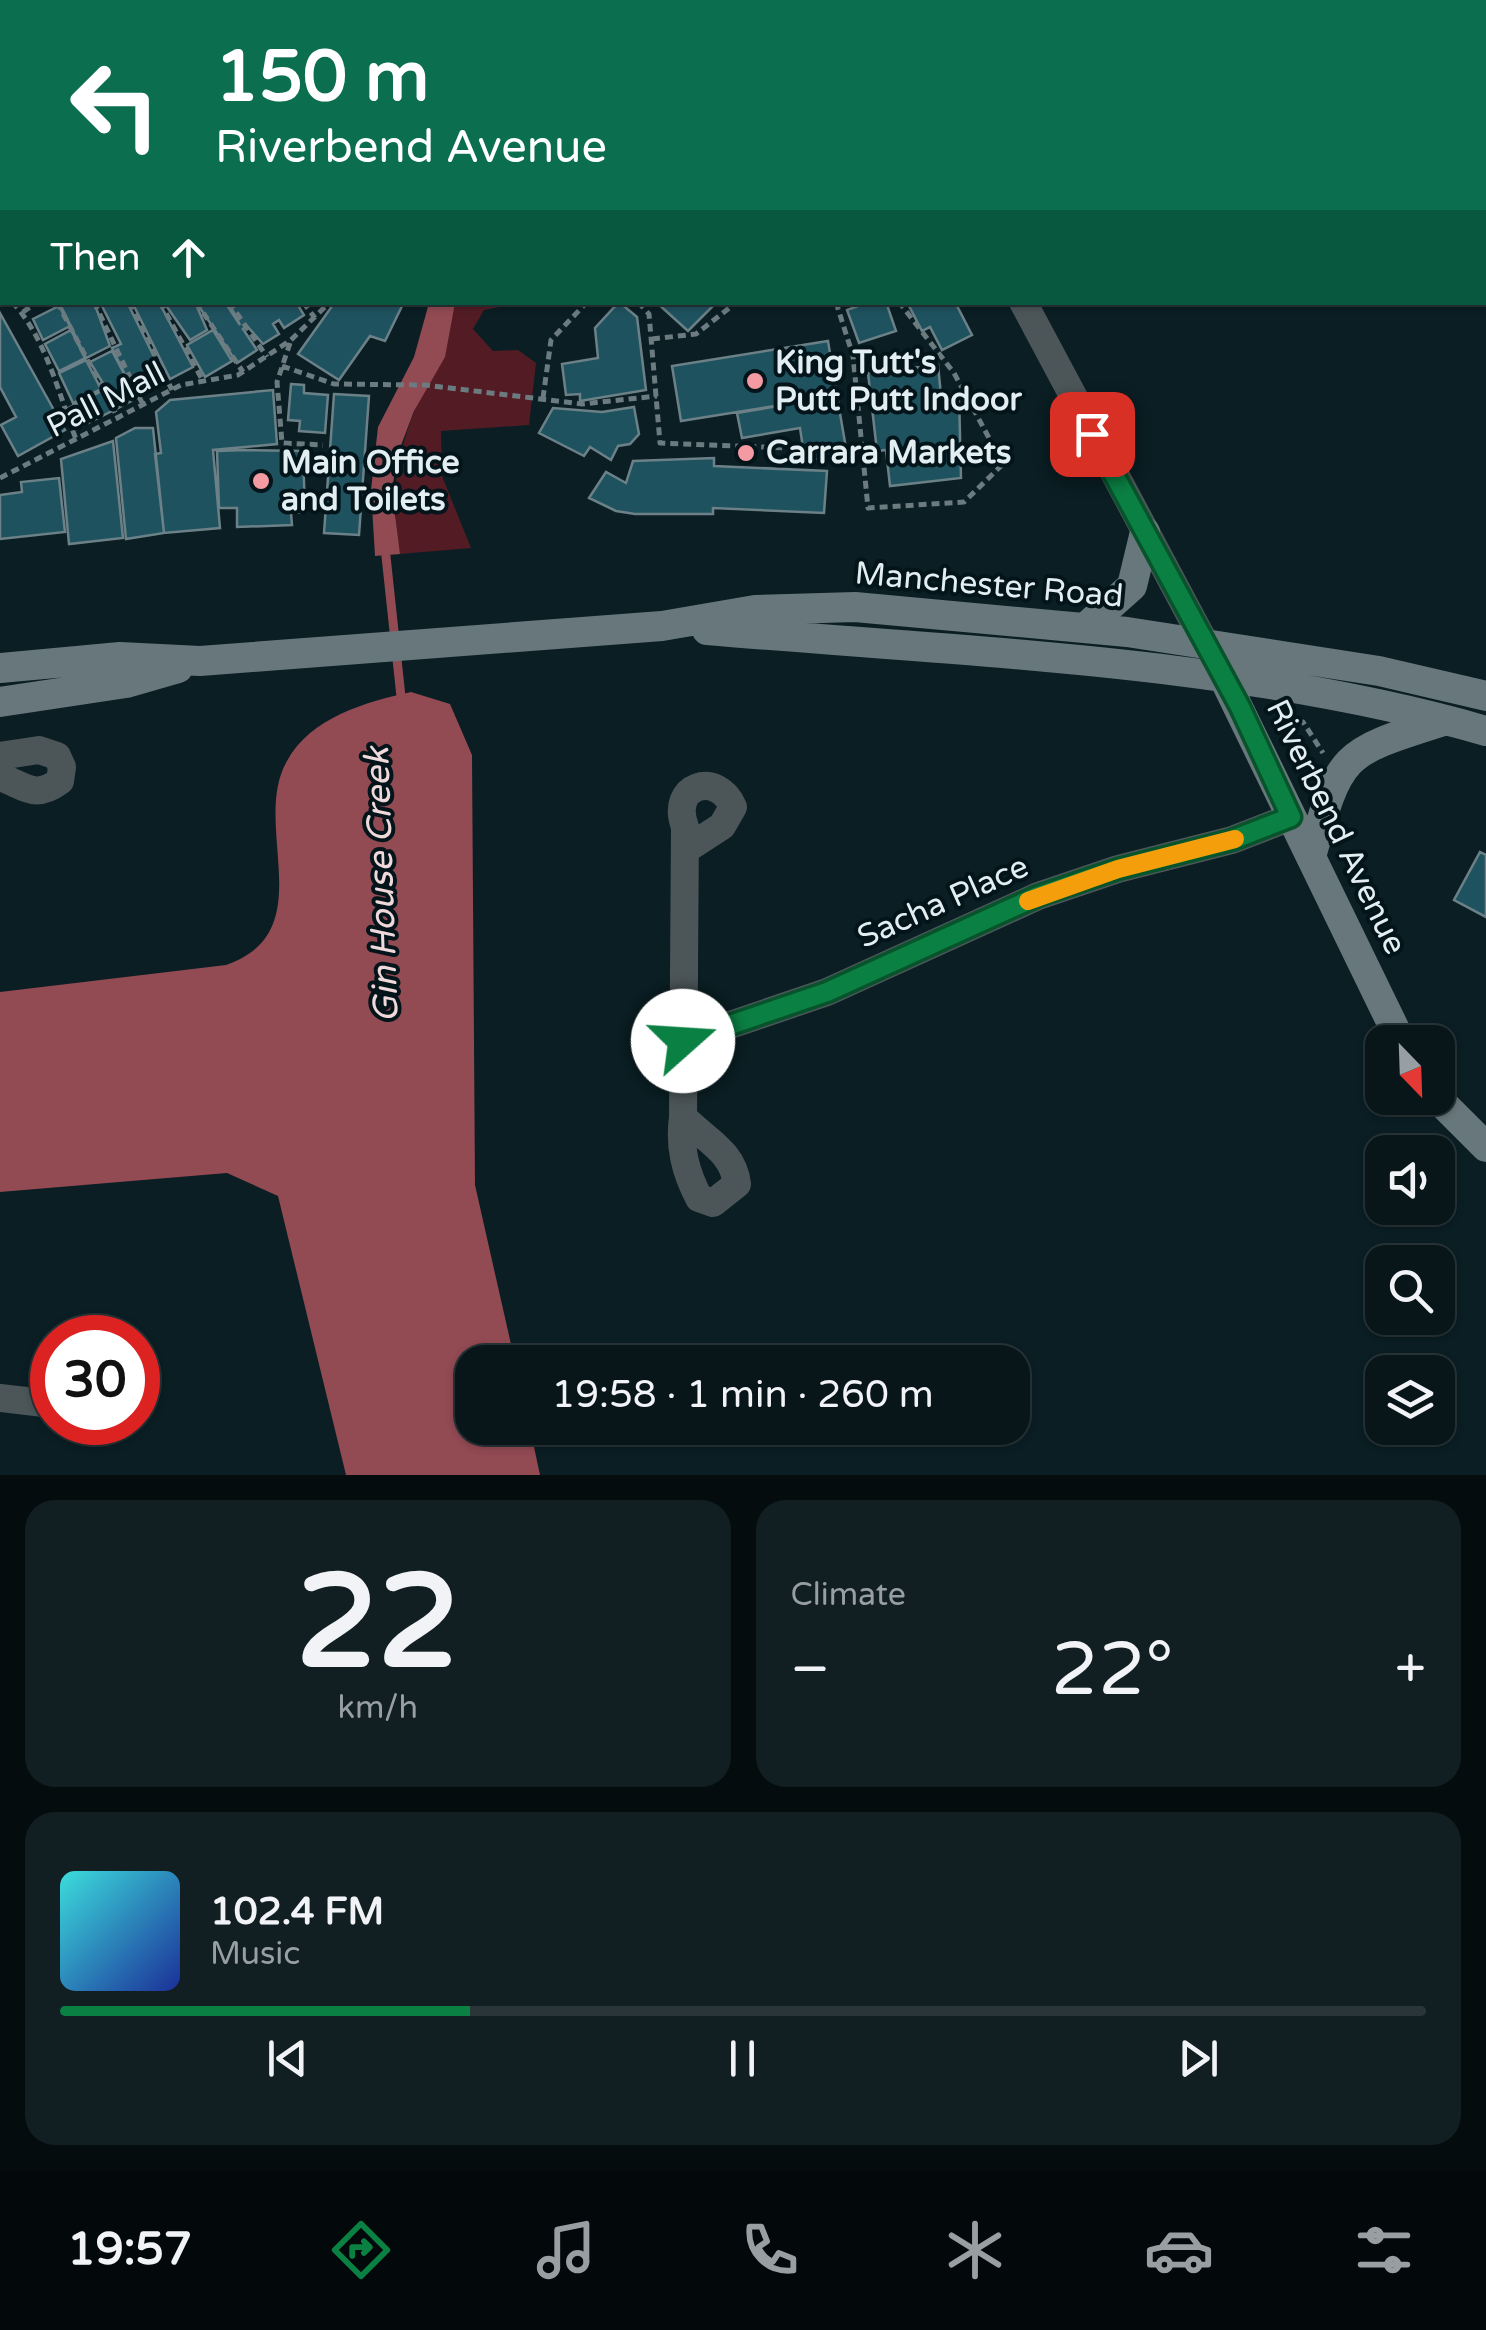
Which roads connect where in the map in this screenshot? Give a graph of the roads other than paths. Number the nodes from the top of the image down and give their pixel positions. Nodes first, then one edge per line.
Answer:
1 (1025, 305) edge
2 (1145, 532) junction
3 (662, 626) junction
4 (1086, 627) junction
5 (1206, 643) junction
6 (200, 661) junction
7 (0, 668) edge
8 (1226, 681) junction
9 (1486, 696) edge
10 (0, 702) edge
11 (1446, 720) junction
12 (1486, 732) edge
13 (0, 756) edge
14 (0, 776) edge
15 (1291, 817) junction
16 (685, 838) dead end
17 (1311, 857) junction
18 (1393, 1025) edge
19 (683, 1041) junction
20 (1453, 1115) edge
21 (683, 1117) dead end
22 (1486, 1147) edge
23 (0, 1398) edge
24 (30, 1399) edge

1 - 2 street
2 - 4 street
2 - 5 street
3 - 4 street, Manchester Road
3 - 6 street, Manchester Road
3 - 8 street, Manchester Road
4 - 5 street, Manchester Road
5 - 8 street, Riverbend Avenue
5 - 9 street, Manchester Road
6 - 7 street, Manchester Road
6 - 10 street, Manchester Road
8 - 11 street, Manchester Road
8 - 15 street, Riverbend Avenue
11 - 12 street, Manchester Road
11 - 17 street
13 - 14 street
15 - 17 street, Riverbend Avenue
15 - 19 street, Sacha Place
16 - 19 street
17 - 18 street, Riverbend Avenue
19 - 21 street
20 - 22 street
23 - 24 street

